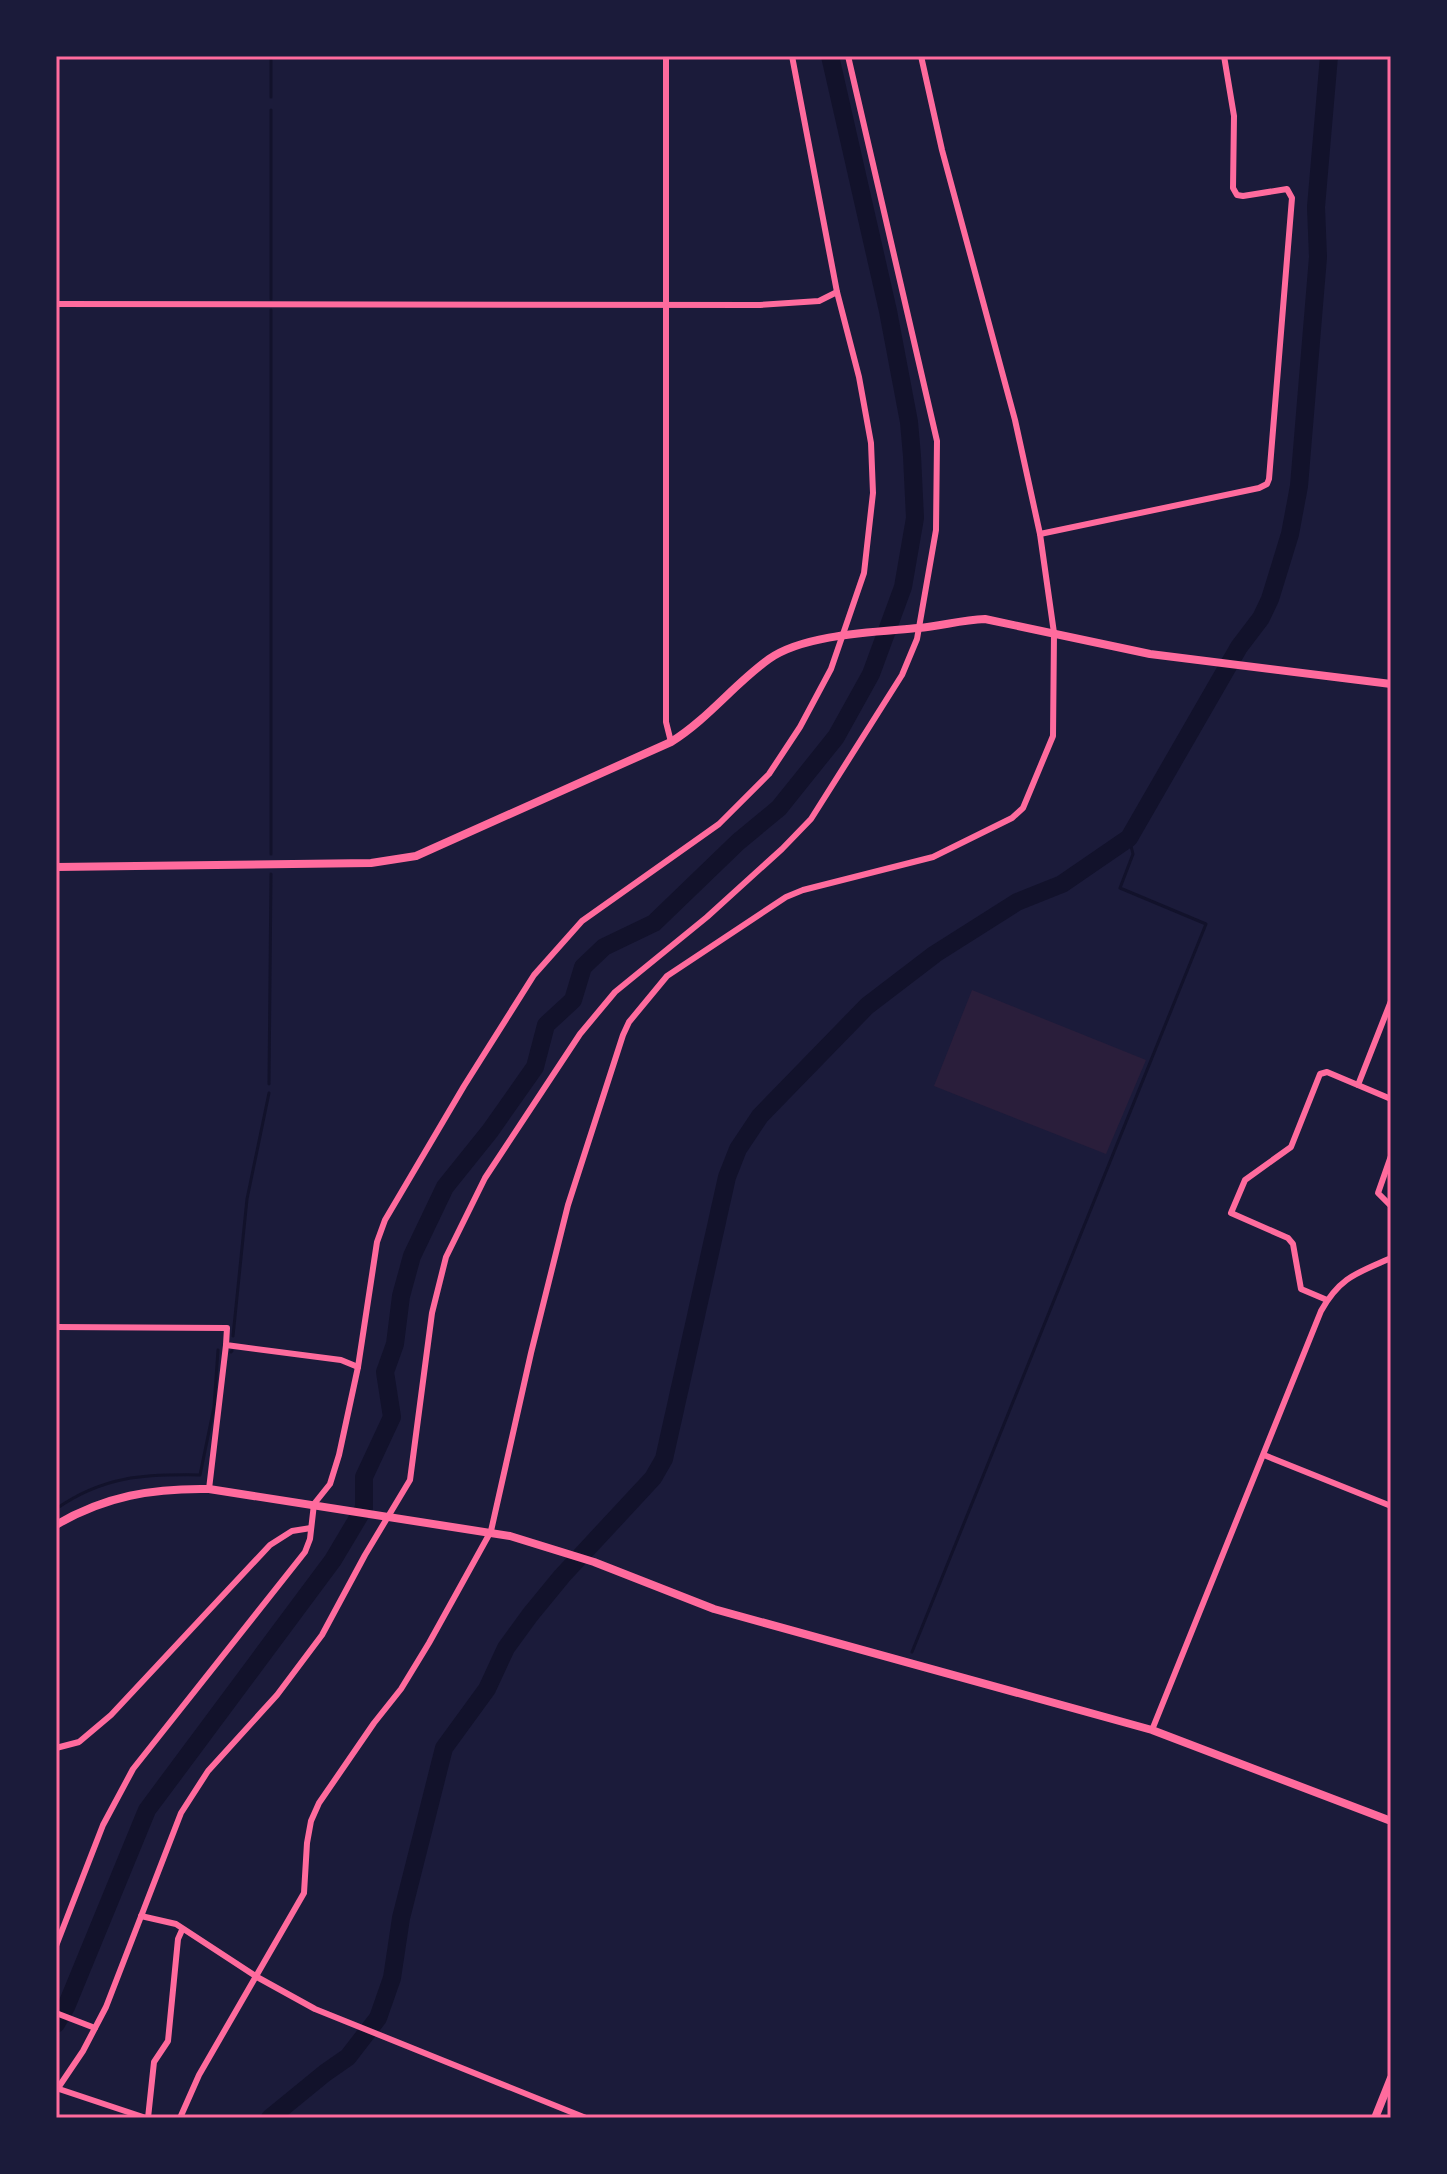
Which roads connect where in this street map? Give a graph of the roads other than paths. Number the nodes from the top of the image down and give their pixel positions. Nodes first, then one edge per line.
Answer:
1 (666, 56) edge
2 (792, 56) edge
3 (848, 56) edge
4 (921, 56) edge
5 (1224, 56) edge
6 (837, 292) junction
7 (56, 304) edge
8 (666, 305) junction
9 (1040, 534) junction
10 (914, 628) junction
11 (1054, 633) junction
12 (844, 637) junction
13 (1391, 684) edge
14 (671, 742) junction
15 (56, 867) edge
16 (1391, 1001) edge
17 (1358, 1085) junction
18 (1391, 1099) edge
19 (1391, 1156) edge
20 (1391, 1206) edge
21 (1391, 1258) edge
22 (1327, 1300) junction
23 (56, 1327) edge
24 (226, 1345) junction
25 (358, 1367) junction
26 (1264, 1455) junction
27 (209, 1489) junction
28 (319, 1505) junction
29 (1391, 1506) edge
30 (384, 1514) junction
31 (56, 1525) edge
32 (311, 1528) junction
33 (491, 1531) junction
34 (1152, 1730) junction
35 (56, 1748) edge
36 (1391, 1821) edge
37 (141, 1916) junction
38 (182, 1930) junction
39 (56, 1946) edge
40 (257, 1977) junction
41 (56, 2013) edge
42 (92, 2026) junction
43 (1391, 2078) edge
44 (57, 2090) edge
45 (147, 2118) edge
46 (180, 2118) edge
47 (586, 2118) edge
48 (1375, 2118) edge

1 - 8 street
2 - 6 street
3 - 10 street
4 - 9 street
5 - 9 street
6 - 8 street
6 - 12 street
7 - 8 street
8 - 14 street
9 - 11 street
10 - 11 street
10 - 12 street
10 - 30 street
11 - 13 street
11 - 33 street
12 - 14 street
12 - 25 street
14 - 15 street
16 - 17 street
17 - 18 street
17 - 22 street
19 - 20 street
21 - 22 street
22 - 26 street
23 - 24 street
24 - 25 street
24 - 27 street
25 - 28 street
26 - 29 street
26 - 34 street
27 - 28 street
27 - 31 street
28 - 30 street
28 - 32 street
30 - 33 street
30 - 37 street
32 - 35 street
32 - 39 street
33 - 34 street
33 - 40 street
34 - 36 street
37 - 38 street
37 - 42 street
38 - 40 street
38 - 45 street
40 - 46 street
40 - 47 street
41 - 42 street
42 - 44 street
43 - 48 street
44 - 45 street

